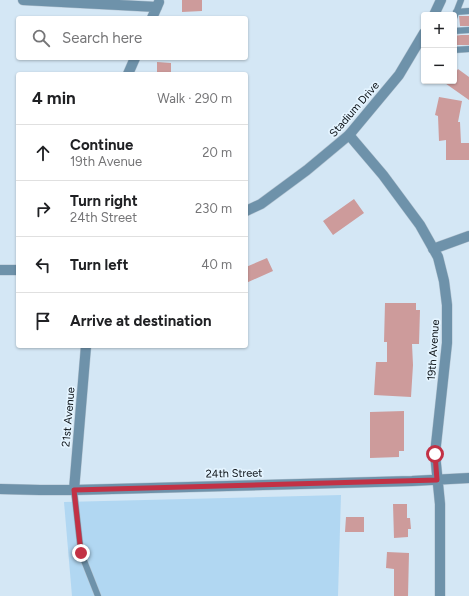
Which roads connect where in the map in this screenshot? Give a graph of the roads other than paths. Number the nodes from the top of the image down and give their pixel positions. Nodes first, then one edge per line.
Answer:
1 (23, 0) edge
2 (442, 0) edge
3 (461, 0) edge
4 (158, 3) edge
5 (469, 11) edge
6 (436, 12) edge
7 (456, 12) edge
8 (457, 14) edge
9 (153, 16) edge
10 (469, 30) edge
11 (457, 31) edge
12 (421, 38) edge
13 (469, 49) edge
14 (457, 50) edge
15 (134, 60) edge
16 (129, 72) edge
17 (349, 136) junction
18 (248, 210) edge
19 (469, 236) edge
20 (433, 248) junction
21 (0, 270) edge
22 (16, 270) edge
23 (86, 348) edge
24 (469, 478) edge
25 (437, 480) junction
26 (0, 489) edge
27 (74, 490) junction
28 (98, 596) edge
29 (440, 596) edge

1 - 4 street
2 - 6 street
3 - 7 lane
4 - 9 street
5 - 8 lane
10 - 11 lane
12 - 17 street, Stadium Drive
13 - 14 lane
15 - 16 street
17 - 18 street, Stadium Drive
17 - 20 street, 19th Avenue
19 - 20 street
20 - 25 street, 19th Avenue
21 - 22 street
23 - 27 street, 21st Avenue
24 - 25 street, 24th Street
25 - 27 street, 24th Street
25 - 29 street, 19th Avenue
26 - 27 street, 24th Street
27 - 28 lane

